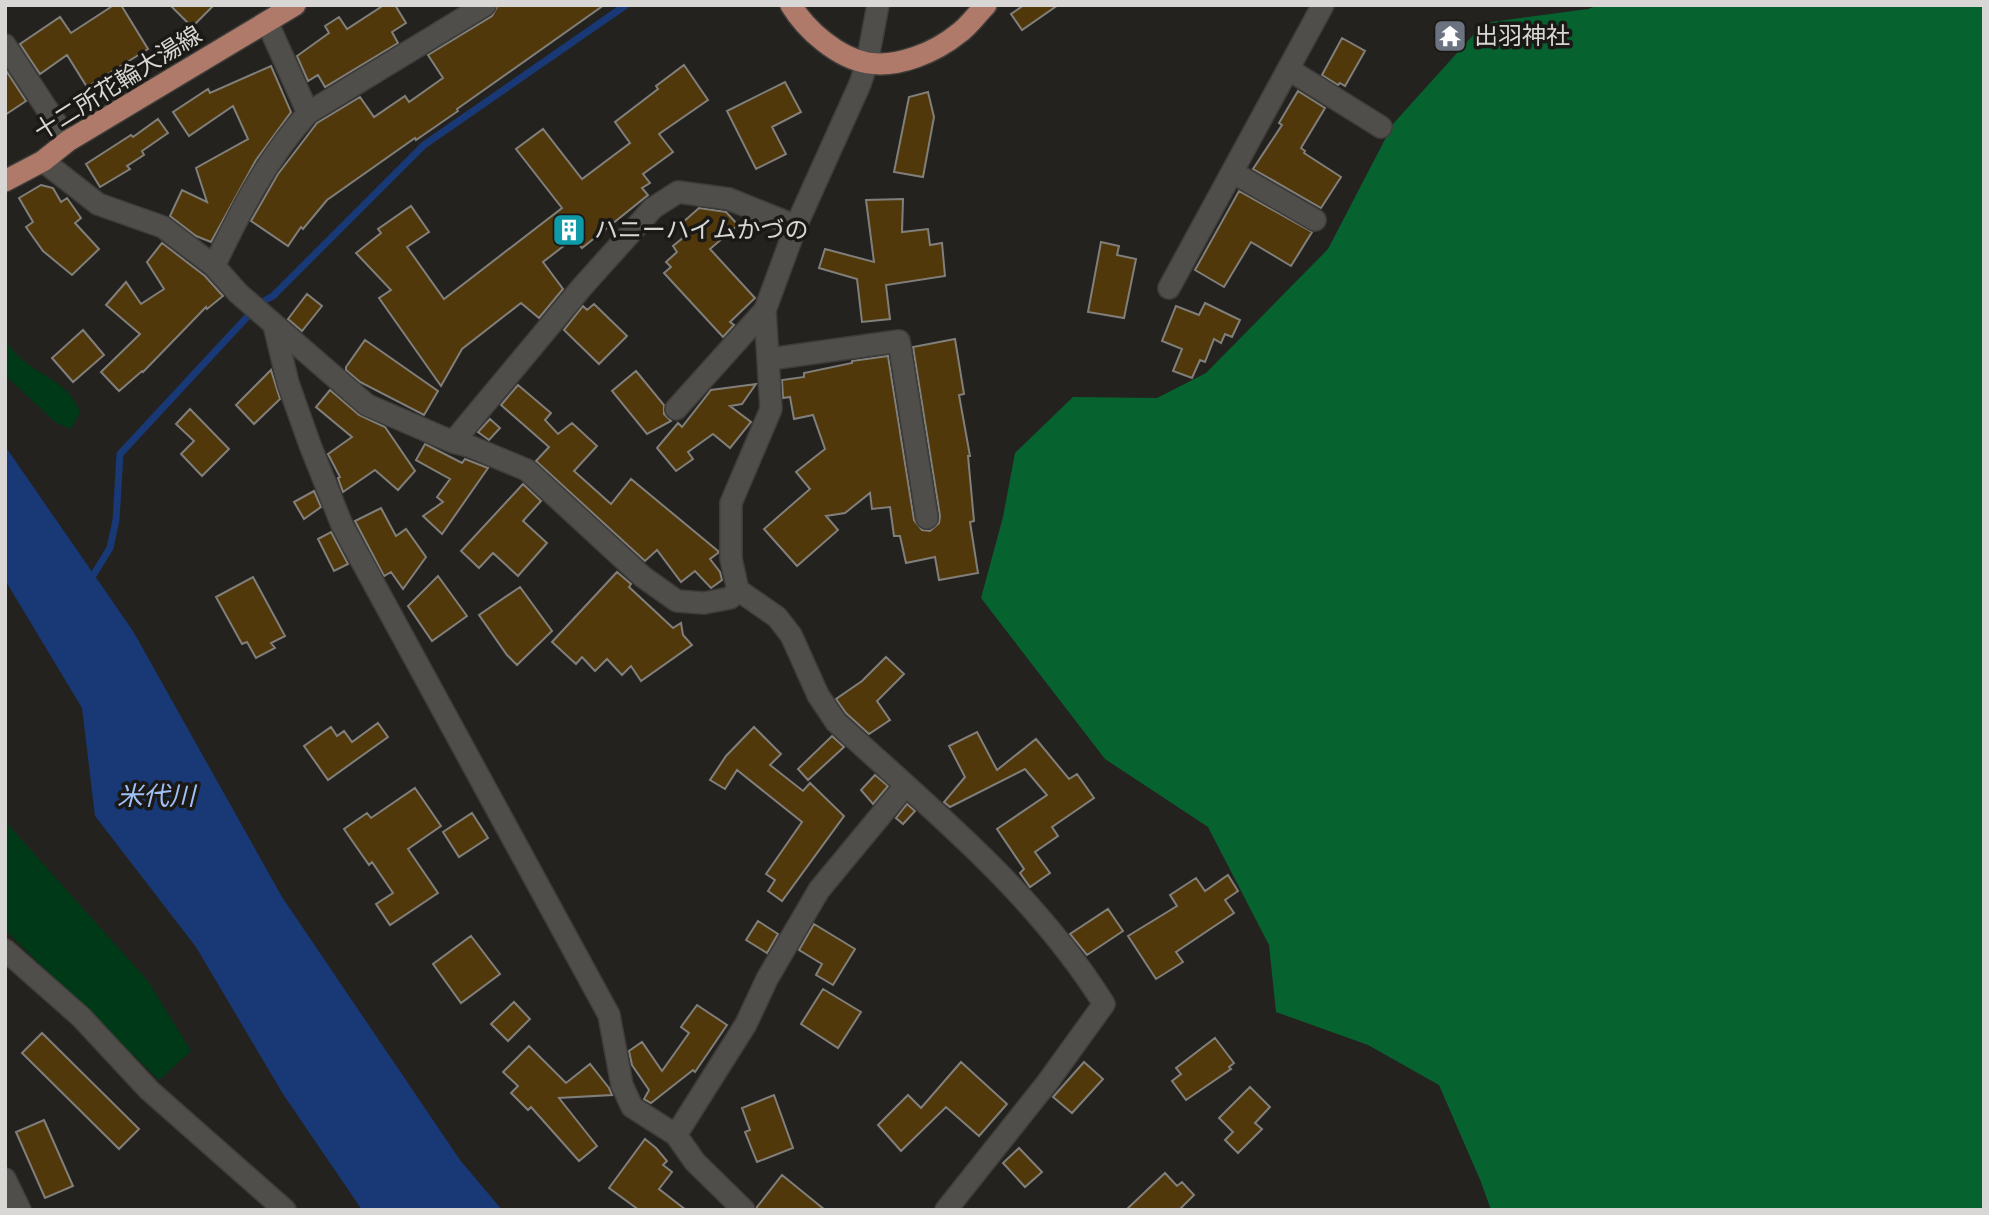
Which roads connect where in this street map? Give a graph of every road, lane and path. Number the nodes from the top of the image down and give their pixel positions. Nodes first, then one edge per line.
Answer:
1 (485, 5) edge
2 (790, 5) edge
3 (878, 5) edge
4 (985, 5) edge
5 (1323, 5) edge
6 (292, 6) edge
7 (267, 22) junction
8 (5, 45) edge
9 (867, 63) junction
10 (1288, 69) junction
11 (308, 113) junction
12 (1381, 127) dead end
13 (68, 141) junction
14 (43, 161) junction
15 (1232, 172) junction
16 (5, 181) edge
17 (1315, 220) dead end
18 (796, 226) junction
19 (214, 266) junction
20 (1169, 288) dead end
21 (765, 310) junction
22 (275, 325) junction
23 (770, 359) junction
24 (676, 409) dead end
25 (453, 442) junction
26 (927, 518) dead end
27 (738, 590) junction
28 (905, 786) junction
29 (5, 950) edge
30 (676, 1135) junction
31 (5, 1179) edge
32 (20, 1210) edge
33 (285, 1210) edge
34 (744, 1210) edge
35 (946, 1210) edge

1 - 11 street
2 - 9 main road
3 - 9 street
4 - 9 main road
5 - 10 street
6 - 7 main road, 十二所花輪大湯線
7 - 11 street
7 - 13 main road, 十二所花輪大湯線
8 - 13 street
9 - 18 street
10 - 12 street
10 - 15 street
11 - 19 street
13 - 14 main road, 十二所花輪大湯線
14 - 16 main road, 十二所花輪大湯線
14 - 19 street
15 - 17 street
15 - 20 street
18 - 21 street
18 - 25 street
19 - 22 street
21 - 23 street
21 - 24 street
22 - 25 street
22 - 30 street
23 - 26 street
23 - 27 street
25 - 27 street
27 - 28 street
28 - 30 street
28 - 35 street
29 - 33 street
30 - 34 street
31 - 32 street

